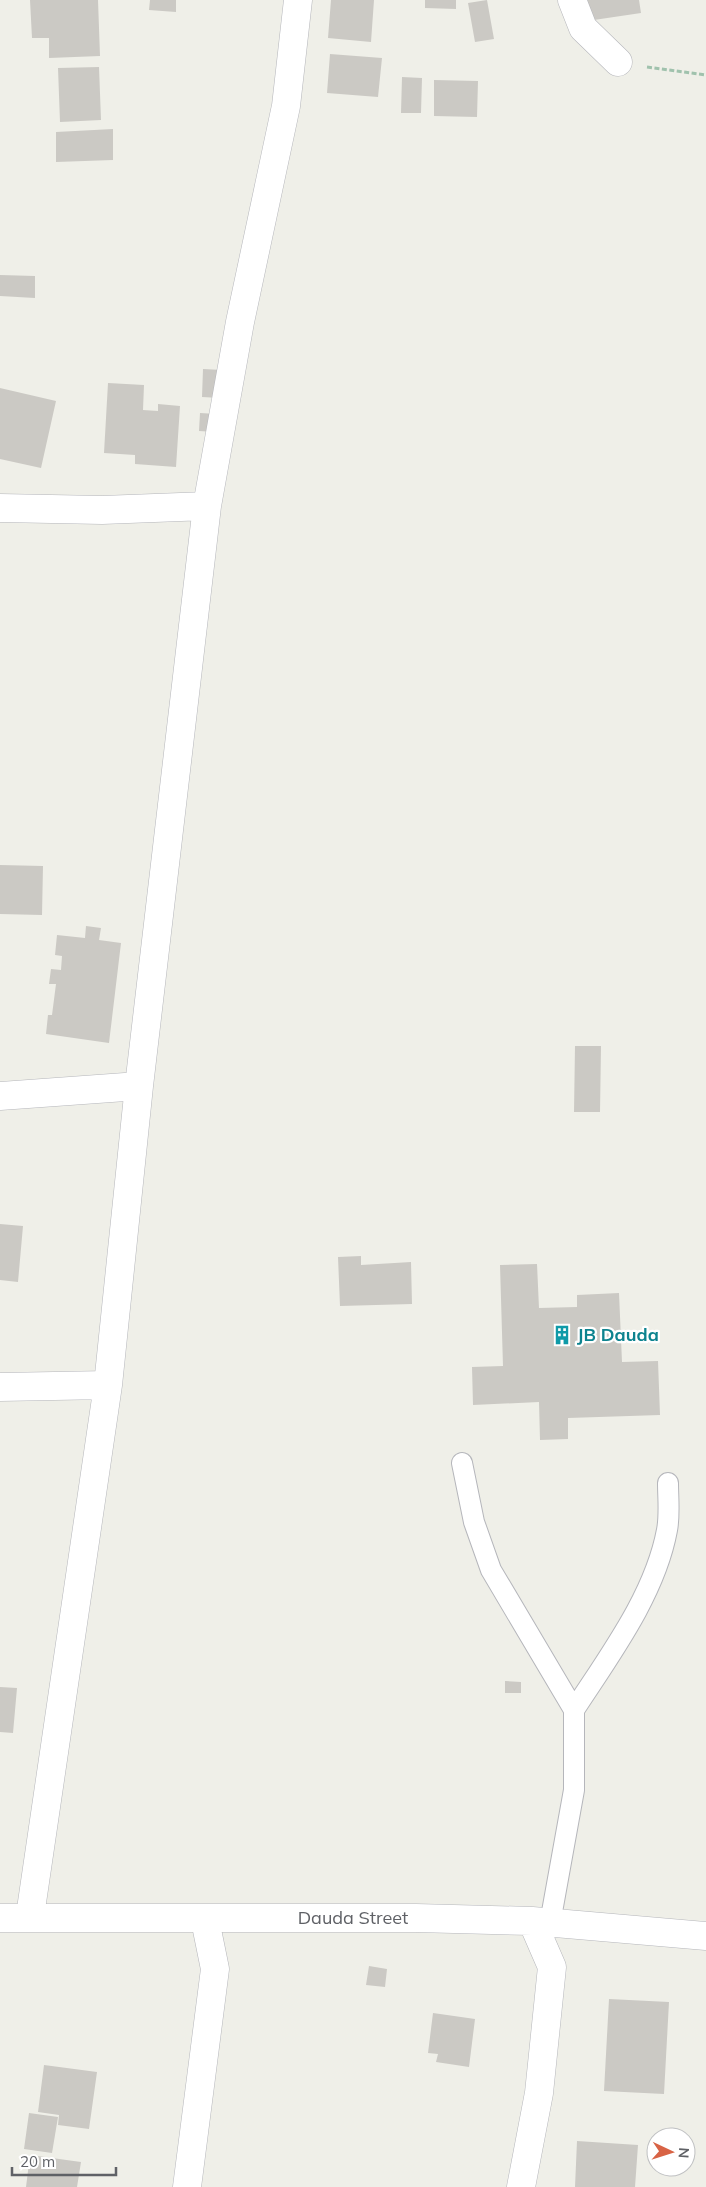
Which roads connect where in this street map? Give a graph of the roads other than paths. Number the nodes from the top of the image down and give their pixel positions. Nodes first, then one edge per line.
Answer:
1 (298, 0) edge
2 (572, 0) edge
3 (618, 62) road end
4 (207, 506) junction
5 (0, 508) edge
6 (139, 1086) junction
7 (0, 1096) edge
8 (108, 1385) junction
9 (0, 1387) edge
10 (462, 1463) dead end
11 (668, 1483) dead end
12 (574, 1710) junction
13 (30, 1916) junction
14 (0, 1918) edge
15 (204, 1920) junction
16 (541, 1922) junction
17 (706, 1936) edge
18 (187, 2187) edge
19 (521, 2187) edge

1 - 4 street
2 - 3 street
4 - 5 street
4 - 6 street
6 - 7 street
6 - 8 street
8 - 9 street
8 - 13 street
10 - 12 lane
11 - 12 lane
12 - 16 lane
13 - 14 street, Dauda Street
13 - 15 street, Dauda Street
15 - 16 street, Dauda Street
15 - 18 street
16 - 17 street, Dauda Street
16 - 19 street

